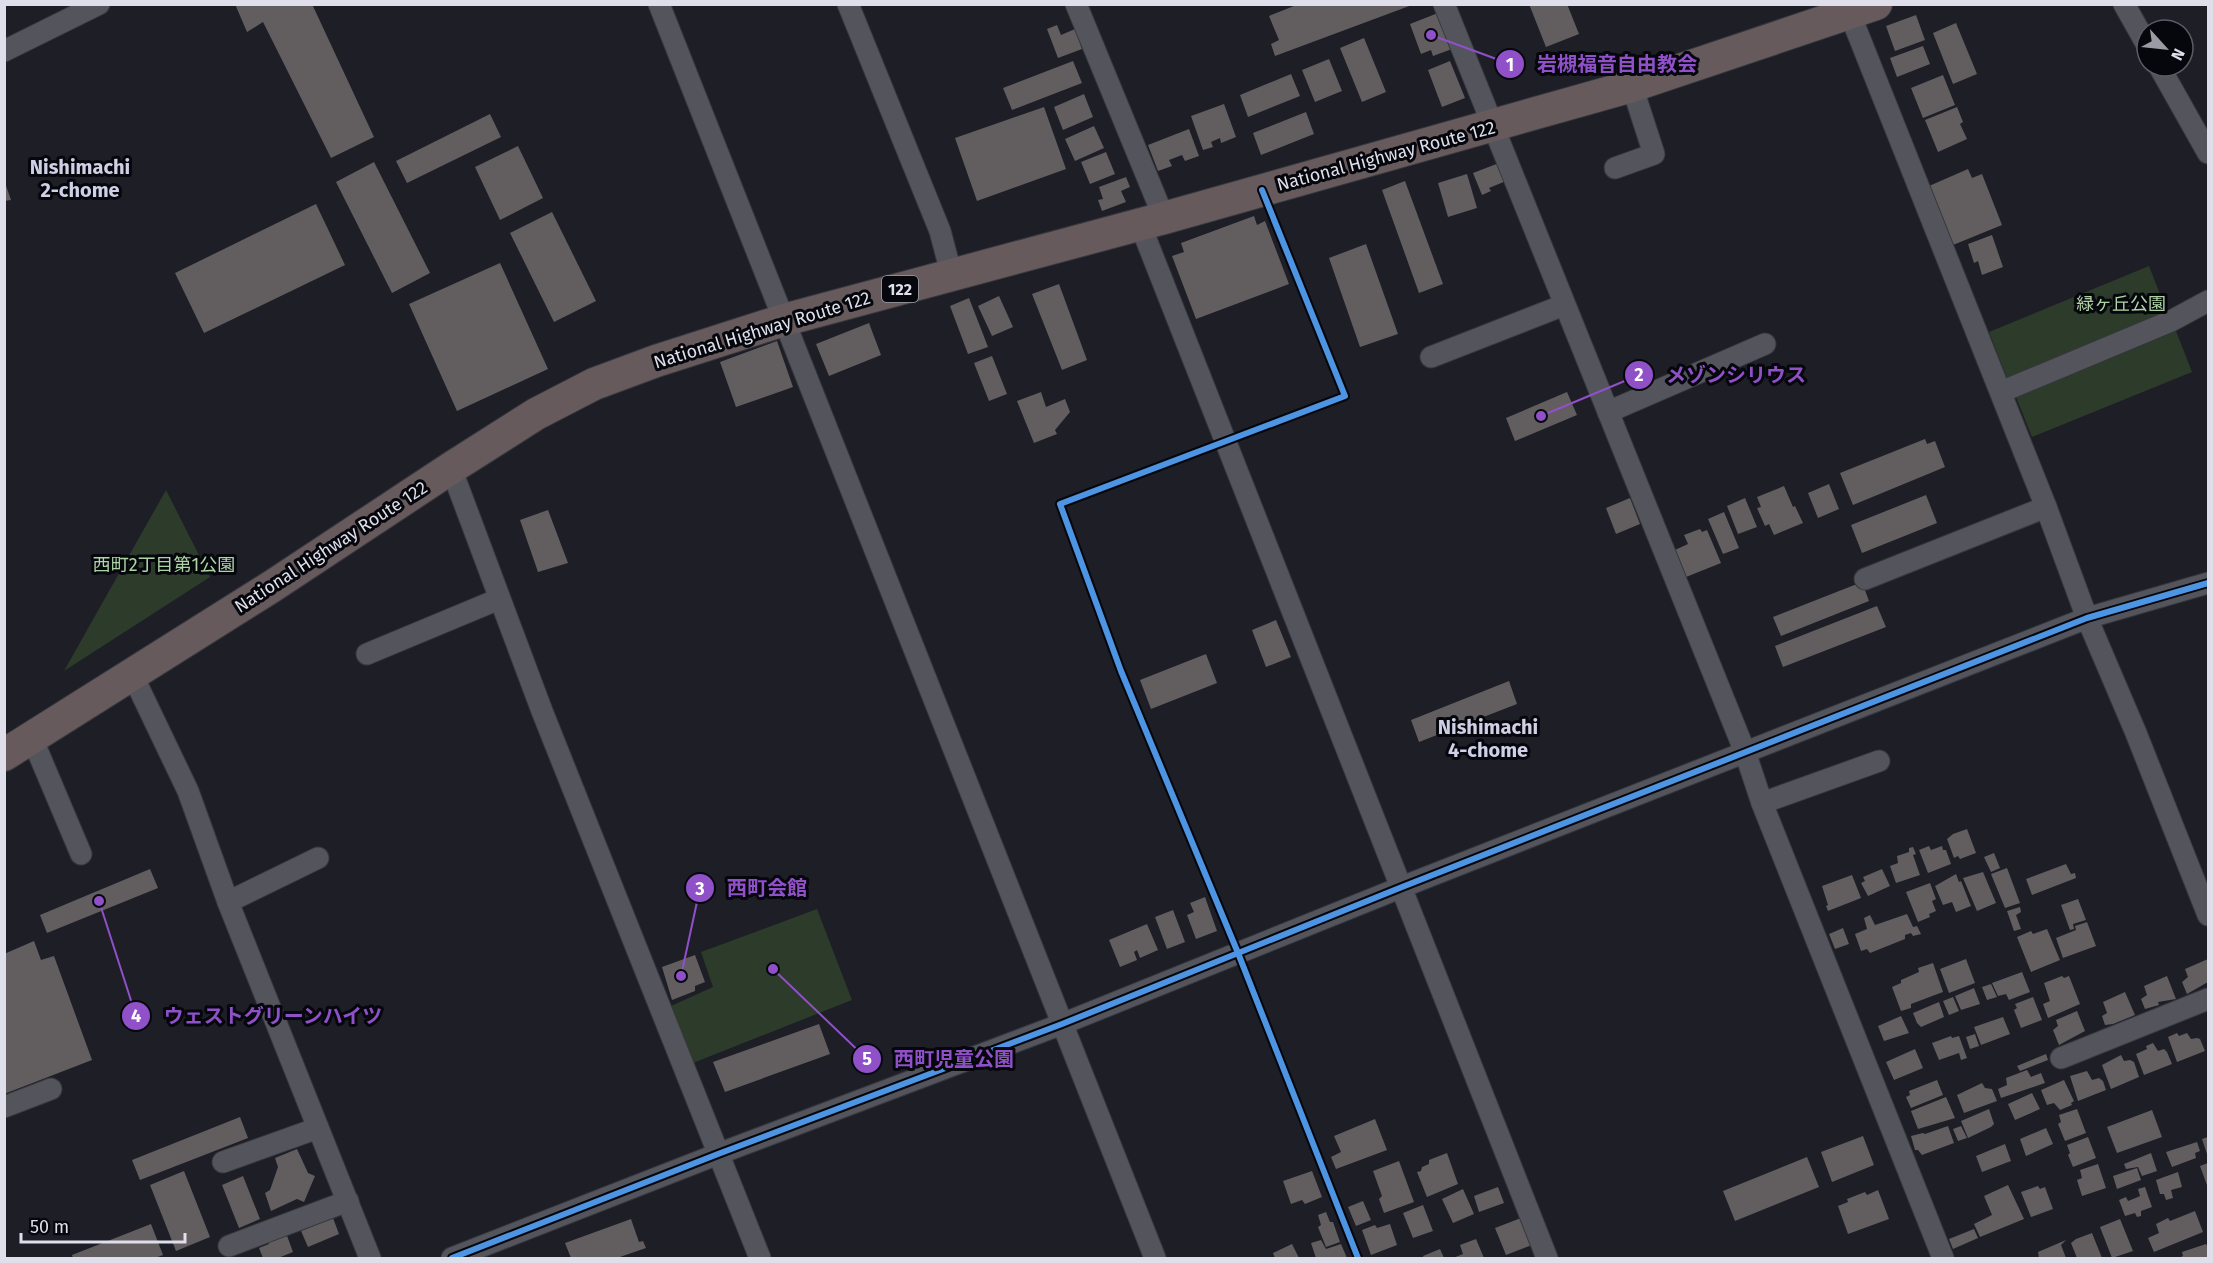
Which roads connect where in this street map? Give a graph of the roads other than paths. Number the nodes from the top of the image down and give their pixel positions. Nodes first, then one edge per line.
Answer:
1 (99, 4) edge
2 (659, 4) edge
3 (848, 4) edge
4 (1076, 4) edge
5 (1444, 4) edge
6 (2124, 4) edge
7 (1857, 8) edge
8 (2135, 24) edge
9 (4, 51) edge
10 (2166, 78) edge
11 (1632, 86) junction
12 (1492, 126) junction
13 (2208, 153) edge
14 (1615, 168) dead end
15 (1152, 221) junction
16 (949, 275) junction
17 (2208, 301) edge
18 (1564, 305) junction
19 (784, 320) junction
20 (1765, 344) dead end
21 (1431, 357) dead end
22 (2001, 392) junction
23 (1608, 412) junction
24 (451, 468) junction
25 (2046, 507) junction
26 (1865, 579) dead end
27 (2208, 583) edge
28 (498, 599) junction
29 (2087, 618) junction
30 (367, 654) dead end
31 (133, 676) junction
32 (32, 738) junction
33 (1745, 752) junction
34 (4, 755) edge
35 (1879, 761) dead end
36 (1762, 803) junction
37 (81, 854) dead end
38 (318, 858) dead end
39 (1402, 887) junction
40 (228, 902) junction
41 (2208, 915) edge
42 (2208, 999) edge
43 (1062, 1024) junction
44 (2061, 1058) dead end
45 (51, 1089) dead end
46 (4, 1107) edge
47 (318, 1128) junction
48 (718, 1154) junction
49 (223, 1162) dead end
50 (348, 1201) junction
51 (229, 1246) dead end
52 (370, 1258) edge
53 (452, 1258) edge
54 (760, 1258) edge
55 (1155, 1258) edge
56 (1547, 1258) edge
57 (1943, 1258) edge

1 - 9 street
2 - 19 street
3 - 16 street
4 - 15 street
5 - 12 street
6 - 8 street
7 - 11 highway, National Highway Route 122 / 122
7 - 22 street
10 - 13 street
11 - 12 highway, National Highway Route 122 / 122
11 - 14 street
12 - 15 highway, National Highway Route 122 / 122
12 - 18 street
15 - 16 highway, National Highway Route 122 / 122
15 - 39 street
16 - 19 highway, National Highway Route 122 / 122
17 - 22 street
18 - 21 street
18 - 23 street
19 - 24 highway, National Highway Route 122 / 122
19 - 43 street
20 - 23 street
22 - 25 street
23 - 33 street
24 - 28 street
24 - 31 highway, National Highway Route 122 / 122
25 - 26 street
25 - 29 street
27 - 29 street
28 - 30 street
28 - 48 street
29 - 33 street
29 - 41 street
31 - 32 highway, National Highway Route 122 / 122
31 - 40 street
32 - 34 highway, National Highway Route 122 / 122
32 - 37 street
33 - 36 street
33 - 39 street
35 - 36 street
36 - 57 street
38 - 40 street
39 - 43 street
39 - 56 street
40 - 47 street
42 - 44 street
43 - 48 street
43 - 55 street
45 - 46 street
47 - 49 street
47 - 50 street
48 - 53 street
48 - 54 street
50 - 51 street
50 - 52 street

